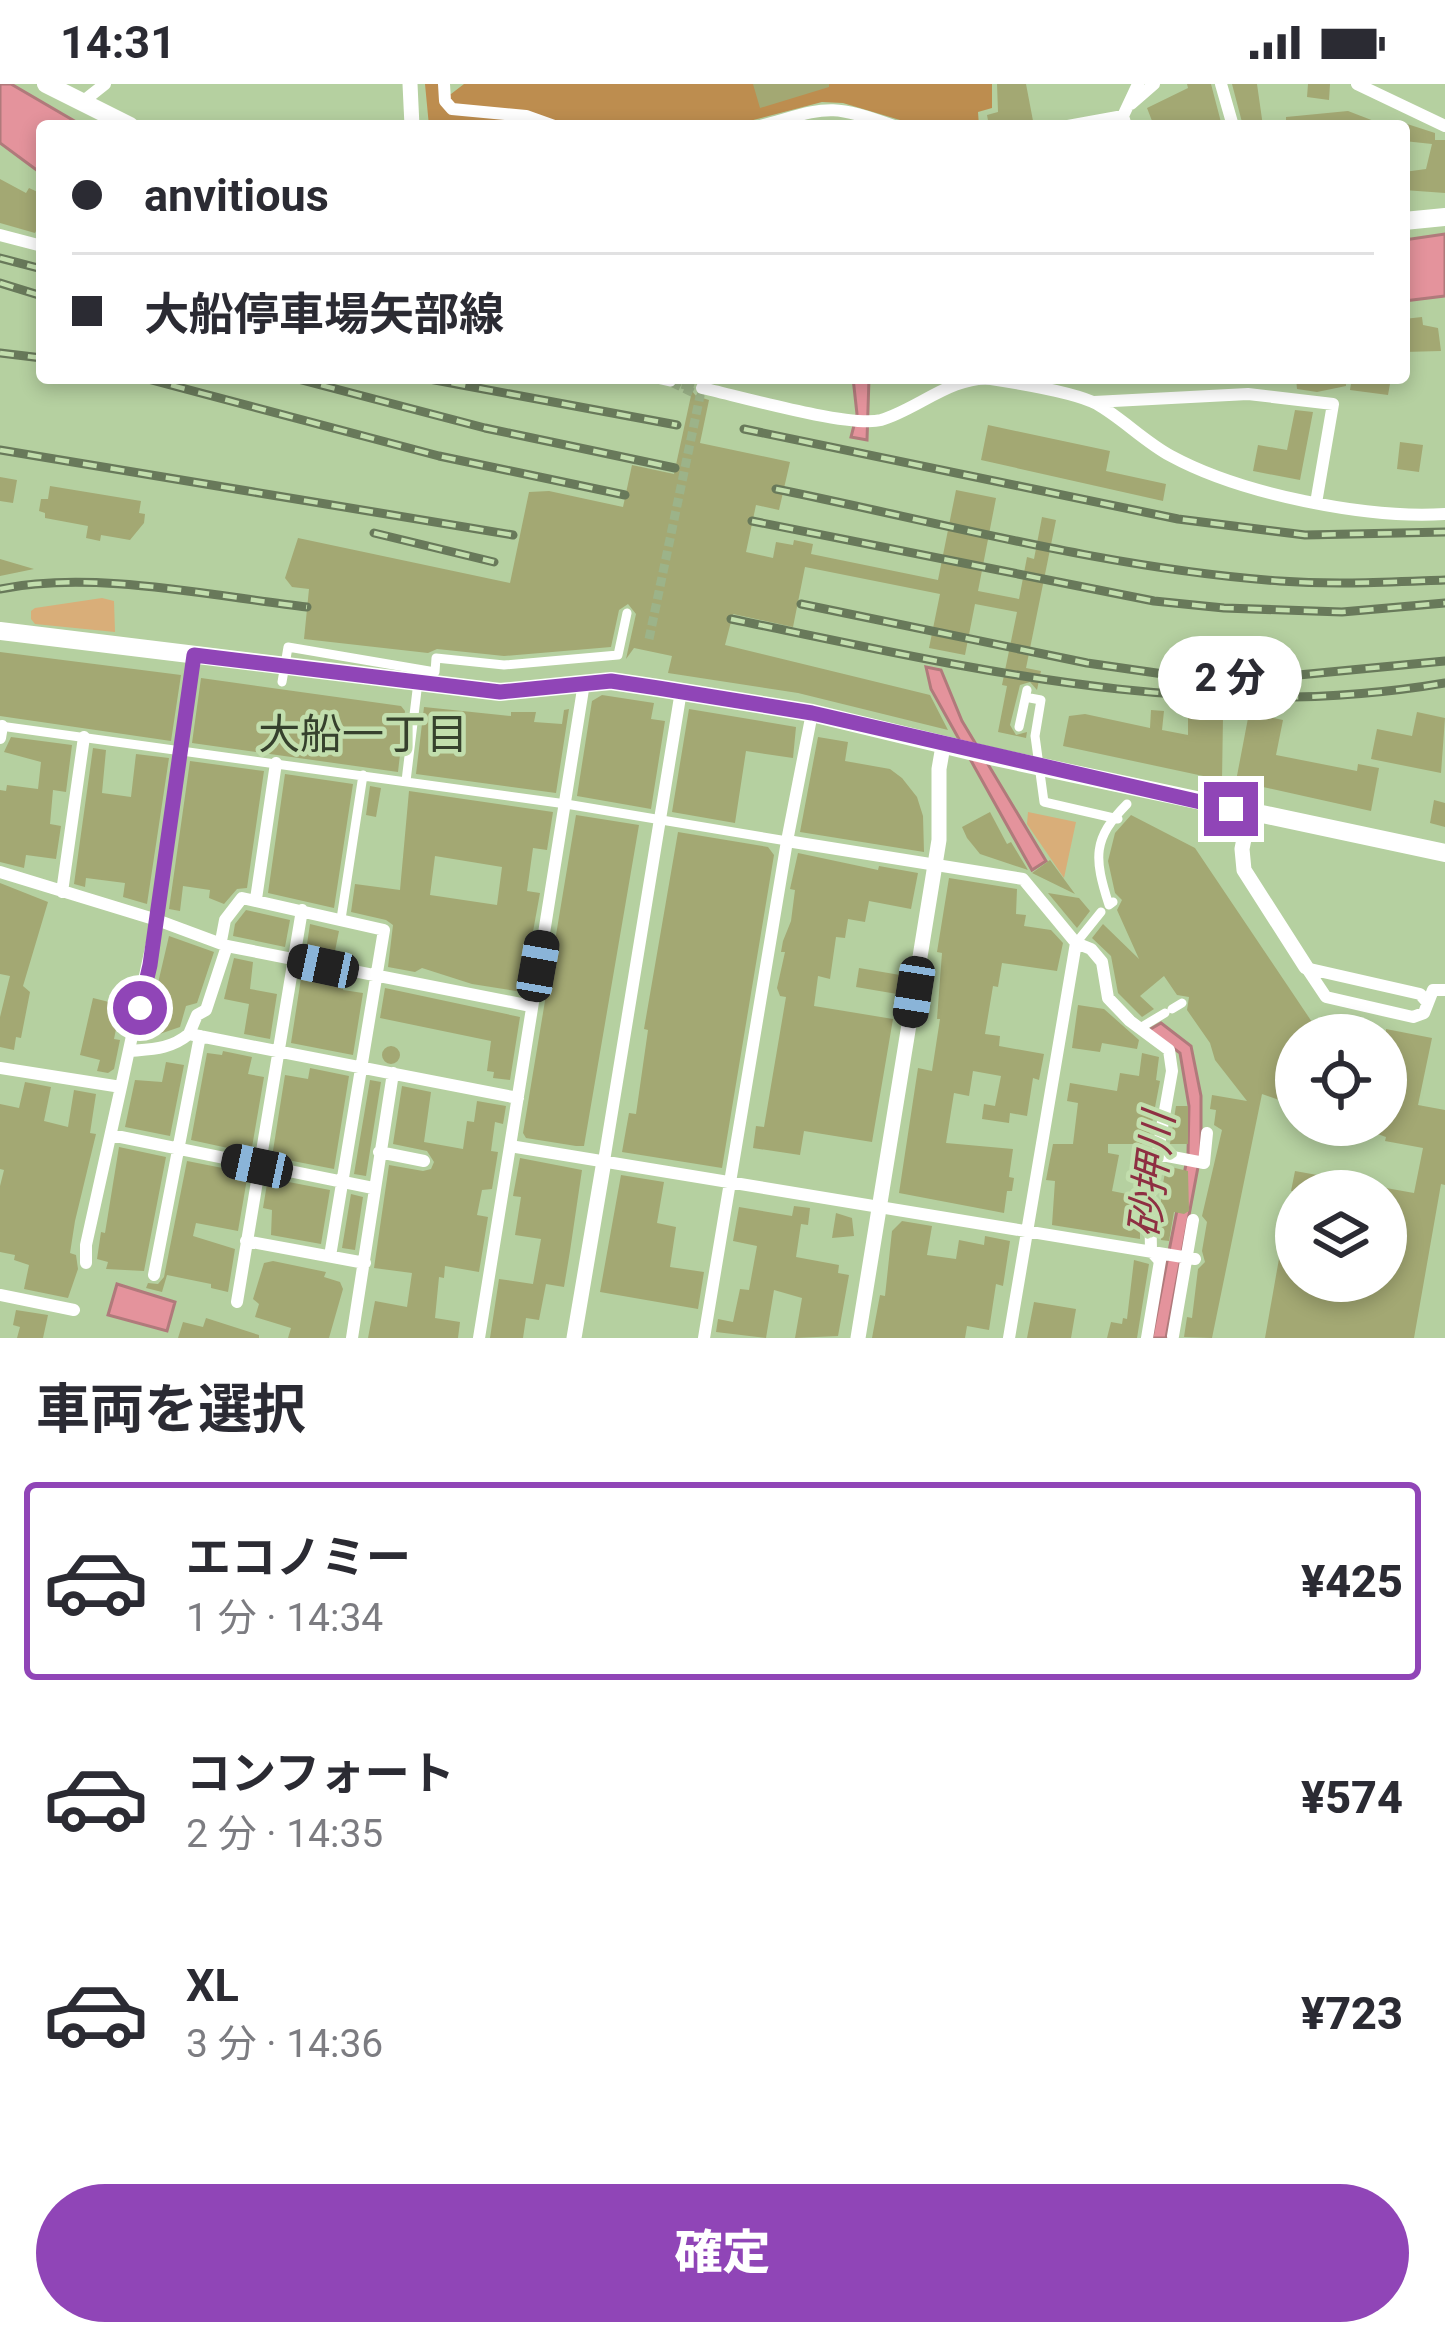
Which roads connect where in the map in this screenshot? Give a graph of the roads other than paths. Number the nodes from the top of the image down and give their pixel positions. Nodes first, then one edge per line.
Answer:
1 (46, 84) edge
2 (105, 84) edge
3 (410, 84) edge
4 (444, 84) edge
5 (1138, 84) edge
6 (1154, 84) edge
7 (1221, 84) edge
8 (1357, 84) edge
9 (81, 103) junction
10 (1126, 116) edge
11 (117, 120) edge
12 (412, 120) edge
13 (537, 120) edge
14 (779, 120) edge
15 (877, 120) edge
16 (1231, 120) edge
17 (1445, 126) edge
18 (1445, 217) edge
19 (1410, 220) edge
20 (0, 236) edge
21 (36, 245) edge
22 (966, 384) edge
23 (1003, 384) edge
24 (702, 388) dead end
25 (1093, 402) junction
26 (1316, 503) junction
27 (1445, 514) edge
28 (627, 613) dead end
29 (0, 631) edge
30 (194, 655) junction
31 (282, 682) dead end
32 (418, 682) junction
33 (584, 683) junction
34 (681, 692) junction
35 (812, 713) junction
36 (1, 726) edge
37 (1017, 727) dead end
38 (84, 737) junction
39 (0, 738) edge
40 (952, 748) junction
41 (180, 750) junction
42 (276, 763) junction
43 (362, 775) junction
44 (406, 781) junction
45 (566, 804) junction
46 (1127, 804) dead end
47 (1249, 813) junction
48 (659, 819) junction
49 (1118, 819) dead end
50 (787, 841) junction
51 (1445, 853) edge
52 (935, 866) junction
53 (0, 872) edge
54 (62, 892) junction
55 (256, 899) junction
56 (1113, 902) dead end
57 (302, 910) junction
58 (1098, 914) dead end
59 (341, 919) junction
60 (157, 920) junction
61 (1079, 938) junction
62 (224, 944) junction
63 (292, 959) junction
64 (1306, 967) junction
65 (375, 977) junction
66 (1445, 990) edge
67 (1427, 1003) junction
68 (531, 1006) junction
69 (1170, 1010) dead end
70 (1140, 1028) junction
71 (195, 1035) junction
72 (130, 1051) junction
73 (276, 1052) junction
74 (361, 1066) junction
75 (0, 1068) edge
76 (393, 1073) junction
77 (121, 1087) junction
78 (518, 1098) junction
79 (1207, 1133) dead end
80 (111, 1135) junction
81 (510, 1146) junction
82 (178, 1149) junction
83 (379, 1152) junction
84 (1157, 1154) junction
85 (424, 1161) dead end
86 (604, 1161) junction
87 (257, 1166) junction
88 (341, 1181) junction
89 (730, 1182) junction
90 (373, 1188) junction
91 (879, 1207) junction
92 (1193, 1220) dead end
93 (1027, 1232) junction
94 (246, 1241) junction
95 (1151, 1252) junction
96 (330, 1256) junction
97 (1182, 1257) junction
98 (86, 1263) dead end
99 (364, 1263) junction
100 (154, 1275) dead end
101 (0, 1295) edge
102 (237, 1302) dead end
103 (74, 1310) dead end
104 (1173, 1336) edge
105 (352, 1338) edge
106 (479, 1338) edge
107 (574, 1338) edge
108 (704, 1338) edge
109 (859, 1338) edge
110 (1009, 1338) edge
111 (1148, 1338) edge

1 - 9 main road
2 - 9 street
3 - 12 street
4 - 13 street
5 - 10 street
6 - 10 street
7 - 16 street
8 - 17 street
9 - 11 main road
14 - 15 street
18 - 19 main road
20 - 21 street
22 - 24 street
23 - 25 street
25 - 26 street
25 - 26 street
26 - 27 street
28 - 31 street
29 - 30 main road
30 - 32 main road
30 - 41 street
32 - 33 main road
32 - 44 street
33 - 34 main road
33 - 45 street
34 - 35 main road
34 - 48 street
35 - 40 main road
35 - 50 street
36 - 38 street
36 - 39 street
37 - 49 street
38 - 41 street
38 - 54 street
40 - 47 main road
40 - 52 street
41 - 42 street
41 - 60 street
42 - 43 street
42 - 55 street
43 - 44 street
43 - 59 street
44 - 45 street
45 - 48 street
45 - 68 street
46 - 56 street
47 - 51 main road
47 - 64 street
48 - 50 street
48 - 86 street
50 - 52 street
50 - 89 street
52 - 61 street
52 - 91 street
53 - 54 street
54 - 60 street
55 - 57 street
55 - 62 street
57 - 59 street
57 - 63 street
58 - 61 street
59 - 65 street
60 - 62 street
60 - 72 street
61 - 70 street
61 - 93 street
62 - 63 street
62 - 71 street
63 - 65 street
63 - 73 street
64 - 67 street
64 - 67 street
65 - 68 street
65 - 74 street
66 - 67 street
68 - 78 street
69 - 70 street
70 - 84 street
71 - 72 street
71 - 73 street
71 - 82 street
72 - 77 street
73 - 74 street
73 - 87 street
74 - 76 street
74 - 88 street
75 - 77 street
76 - 78 street
76 - 83 street
77 - 80 street
78 - 81 street
79 - 84 street
80 - 82 street
80 - 98 street
81 - 86 street
81 - 106 street
82 - 87 street
82 - 100 street
83 - 85 street
83 - 90 street
84 - 95 street
86 - 89 street
86 - 107 street
87 - 88 street
87 - 94 street
88 - 90 street
88 - 96 street
89 - 91 street
89 - 108 street
90 - 99 street
91 - 93 street
91 - 109 street
92 - 97 street
93 - 95 street
93 - 110 street
94 - 96 street
94 - 102 street
95 - 97 street
95 - 111 street
96 - 99 street
97 - 104 street
99 - 105 street
101 - 103 street

